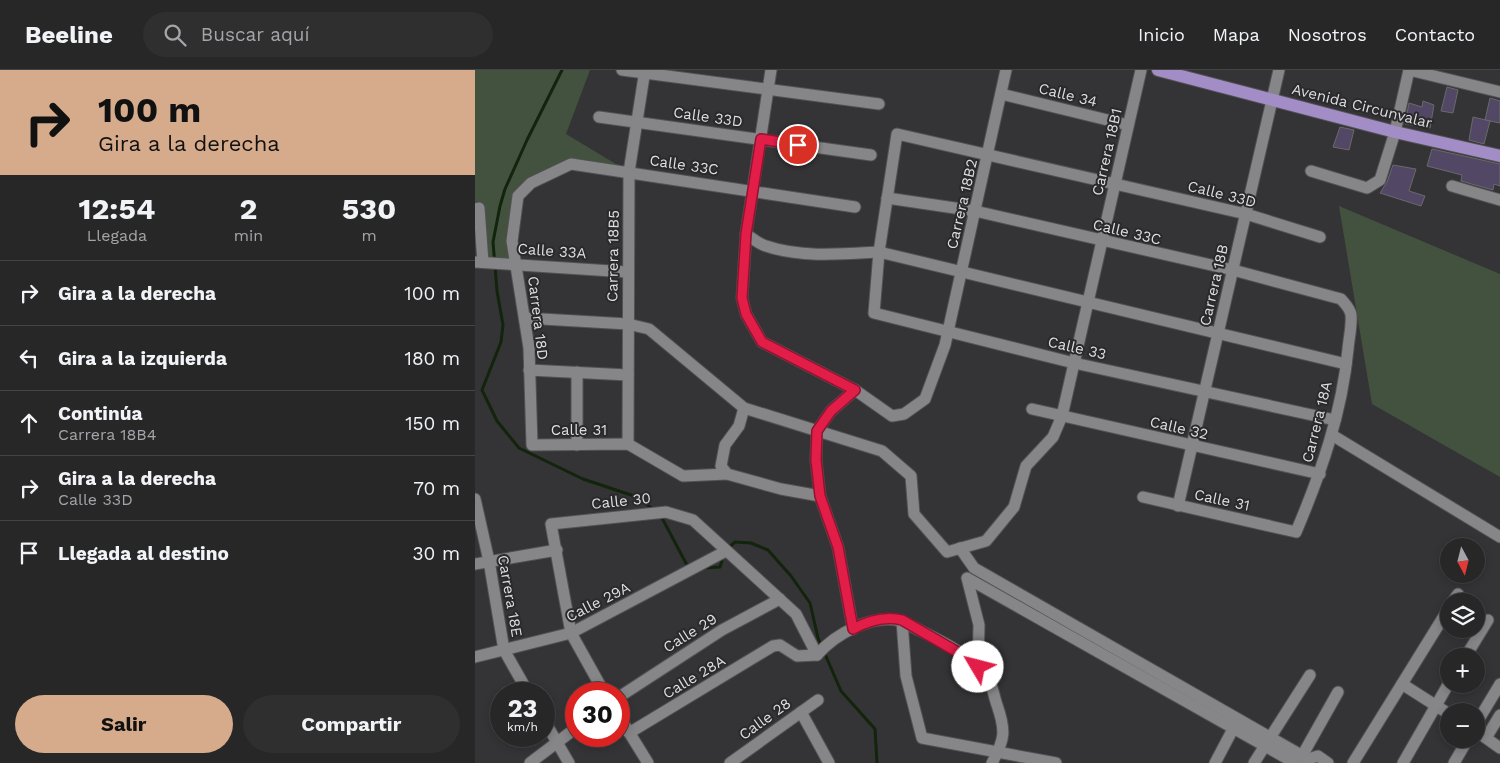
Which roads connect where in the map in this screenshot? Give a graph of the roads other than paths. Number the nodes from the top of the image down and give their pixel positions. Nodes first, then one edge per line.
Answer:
1 (622, 70) edge
2 (771, 70) edge
3 (1006, 70) edge
4 (1141, 70) edge
5 (1158, 70) edge
6 (1279, 70) edge
7 (1409, 70) edge
8 (645, 72) edge
9 (768, 90) junction
10 (1500, 92) edge
11 (1001, 94) junction
12 (1272, 100) junction
13 (879, 104) dead end
14 (599, 117) dead end
15 (637, 122) junction
16 (1128, 125) junction
17 (1395, 132) junction
18 (761, 139) junction
19 (989, 154) junction
20 (871, 155) dead end
21 (1500, 156) edge
22 (1311, 171) dead end
23 (629, 172) junction
24 (1115, 184) junction
25 (1452, 186) dead end
26 (753, 191) junction
27 (518, 196) joint
28 (887, 198) junction
29 (1500, 200) edge
30 (855, 207) dead end
31 (477, 208) edge
32 (975, 211) junction
33 (1246, 214) junction
34 (746, 234) junction
35 (1320, 237) dead end
36 (1101, 242) junction
37 (879, 252) junction
38 (479, 262) edge
39 (516, 263) junction
40 (1233, 270) junction
41 (627, 272) junction
42 (962, 272) junction
43 (1088, 302) junction
44 (1351, 314) joint
45 (525, 318) junction
46 (628, 324) junction
47 (948, 332) junction
48 (1218, 333) junction
49 (1074, 363) junction
50 (1346, 364) junction
51 (529, 370) junction
52 (577, 372) junction
53 (628, 375) junction
54 (855, 390) junction
55 (1205, 392) junction
56 (744, 408) junction
57 (1032, 409) dead end
58 (1062, 416) junction
59 (1335, 420) junction
60 (817, 431) junction
61 (1331, 435) junction
62 (628, 444) junction
63 (532, 445) joint
64 (577, 445) junction
65 (1192, 446) junction
66 (727, 474) junction
67 (1320, 474) junction
68 (820, 496) junction
69 (1143, 497) dead end
70 (475, 499) edge
71 (1178, 506) junction
72 (1296, 532) joint
73 (1500, 537) edge
74 (960, 548) junction
75 (557, 550) junction
76 (725, 551) junction
77 (489, 561) junction
78 (475, 564) edge
79 (780, 598) junction
80 (902, 620) junction
81 (1488, 620) dead end
82 (1440, 623) edge
83 (853, 629) junction
84 (571, 634) junction
85 (1471, 648) edge
86 (504, 650) junction
87 (817, 655) junction
88 (475, 657) edge
89 (978, 667) junction
90 (1310, 675) dead end
91 (522, 682) edge
92 (598, 682) edge
93 (1402, 684) junction
94 (1500, 684) edge
95 (630, 689) edge
96 (1338, 692) dead end
97 (1443, 693) edge
98 (818, 700) dead end
99 (1435, 706) junction
100 (1440, 709) edge
101 (1485, 709) edge
102 (801, 712) junction
103 (1500, 715) edge
104 (1233, 729) junction
105 (630, 732) edge
106 (630, 735) edge
107 (565, 737) edge
108 (1486, 738) joint
109 (555, 739) edge
110 (1267, 741) junction
111 (557, 743) junction
112 (1463, 748) edge
113 (1500, 748) edge
114 (999, 751) junction
115 (1303, 760) edge
116 (733, 762) edge
117 (530, 763) edge
118 (569, 763) edge
119 (648, 763) edge
120 (829, 763) edge
121 (992, 763) edge
122 (1056, 763) edge
123 (1215, 763) edge
124 (1254, 763) edge
125 (1328, 763) edge
126 (1353, 763) edge
127 (1403, 763) edge
128 (1454, 763) edge

1 - 8 street
2 - 9 street, Carrera 18B2
3 - 11 street, Carrera 18B2
4 - 16 street, Carrera 18B1
5 - 12 main road, Avenida Circunvalar
6 - 12 street, Carrera 18B
7 - 10 street
7 - 17 street
8 - 9 street
8 - 15 street, Carrera 18B5
9 - 13 street
9 - 18 street, Carrera 18B2
11 - 16 street, Calle 34
11 - 19 street, Carrera 18B2
12 - 17 main road, Avenida Circunvalar
12 - 33 street, Carrera 18B
14 - 15 street, Calle 33D
15 - 18 street, Calle 33D
15 - 23 street, Carrera 18B5
16 - 24 street, Carrera 18B1
17 - 21 main road, Avenida Circunvalar
17 - 22 street
18 - 20 street, Calle 33D
18 - 26 street, Carrera 18B2
19 - 24 street
19 - 28 street
19 - 32 street, Carrera 18B2
23 - 26 street, Calle 33C
23 - 27 street, Calle 33C
23 - 41 street, Carrera 18B5
24 - 33 street, Calle 33D
24 - 36 street, Carrera 18B1
25 - 29 street
26 - 30 street, Calle 33C
26 - 34 street, Carrera 18B2
27 - 39 street, Carrera 18D
28 - 32 street, Calle 33C
28 - 37 street
31 - 38 street
32 - 36 street, Calle 33C
32 - 42 street, Carrera 18B2
33 - 35 street, Calle 33D
33 - 40 street, Carrera 18B
34 - 37 street
34 - 54 street, Carrera 18B2
36 - 40 street, Calle 33C
36 - 43 street, Carrera 18B1
37 - 42 street
37 - 47 street, Calle 33
38 - 39 street, Calle 33A
39 - 41 street, Calle 33A
39 - 45 street, Carrera 18D
40 - 44 street, Calle 33C
40 - 48 street, Carrera 18B
41 - 46 street, Carrera 18B5
42 - 43 street
42 - 47 street, Carrera 18B2
43 - 48 street
43 - 49 street, Carrera 18B1
44 - 50 street, Carrera 18A
45 - 46 street
45 - 51 street, Carrera 18D
46 - 53 street, Carrera 18B5
46 - 56 street
47 - 49 street, Calle 33
47 - 54 street, Carrera 18B2
48 - 50 street
48 - 55 street, Carrera 18B
49 - 55 street, Calle 33
49 - 58 street, Carrera 18B1
50 - 59 street, Carrera 18A
51 - 52 street
51 - 63 street, Carrera 18D
52 - 53 street
52 - 64 street
53 - 62 street, Carrera 18B5
54 - 60 street
55 - 59 street, Calle 33
55 - 65 street, Carrera 18B
56 - 60 street
56 - 66 street
57 - 58 street, Calle 32
58 - 65 street, Calle 32
58 - 74 street, Carrera 18B1
59 - 61 street, Carrera 18A
60 - 68 street
60 - 74 street
61 - 67 street, Carrera 18A
61 - 73 street
62 - 64 street, Calle 31
62 - 66 street
63 - 64 street, Calle 31
65 - 67 street, Calle 32
65 - 71 street, Carrera 18B
66 - 68 street
67 - 72 street, Carrera 18A
68 - 83 street
69 - 71 street, Calle 31
70 - 77 street, Carrera 18E
71 - 72 street, Calle 31
74 - 110 street
75 - 76 street, Calle 30
75 - 77 street
75 - 84 street
76 - 79 street
76 - 84 street, Calle 29A
77 - 78 street
77 - 86 street, Carrera 18E
79 - 87 street
79 - 95 street, Calle 29
80 - 83 street
80 - 89 street
80 - 114 street
81 - 85 street
82 - 93 street
83 - 87 street
84 - 86 street, Calle 29A
84 - 92 street
86 - 88 street, Calle 29A
86 - 91 street, Carrera 18E
87 - 105 street, Calle 28A
89 - 104 street
89 - 114 street
90 - 110 street
93 - 99 street
93 - 126 street
94 - 101 street
96 - 115 street
97 - 99 street
98 - 102 street, Calle 28
99 - 100 street
99 - 127 street
102 - 116 street, Calle 28
102 - 120 street
103 - 108 street
104 - 110 street
104 - 123 street
106 - 119 street
107 - 111 street
108 - 113 street
109 - 111 street
110 - 115 street
110 - 124 street
111 - 117 street
111 - 118 street
112 - 128 street
114 - 121 street
114 - 122 street
115 - 125 street

